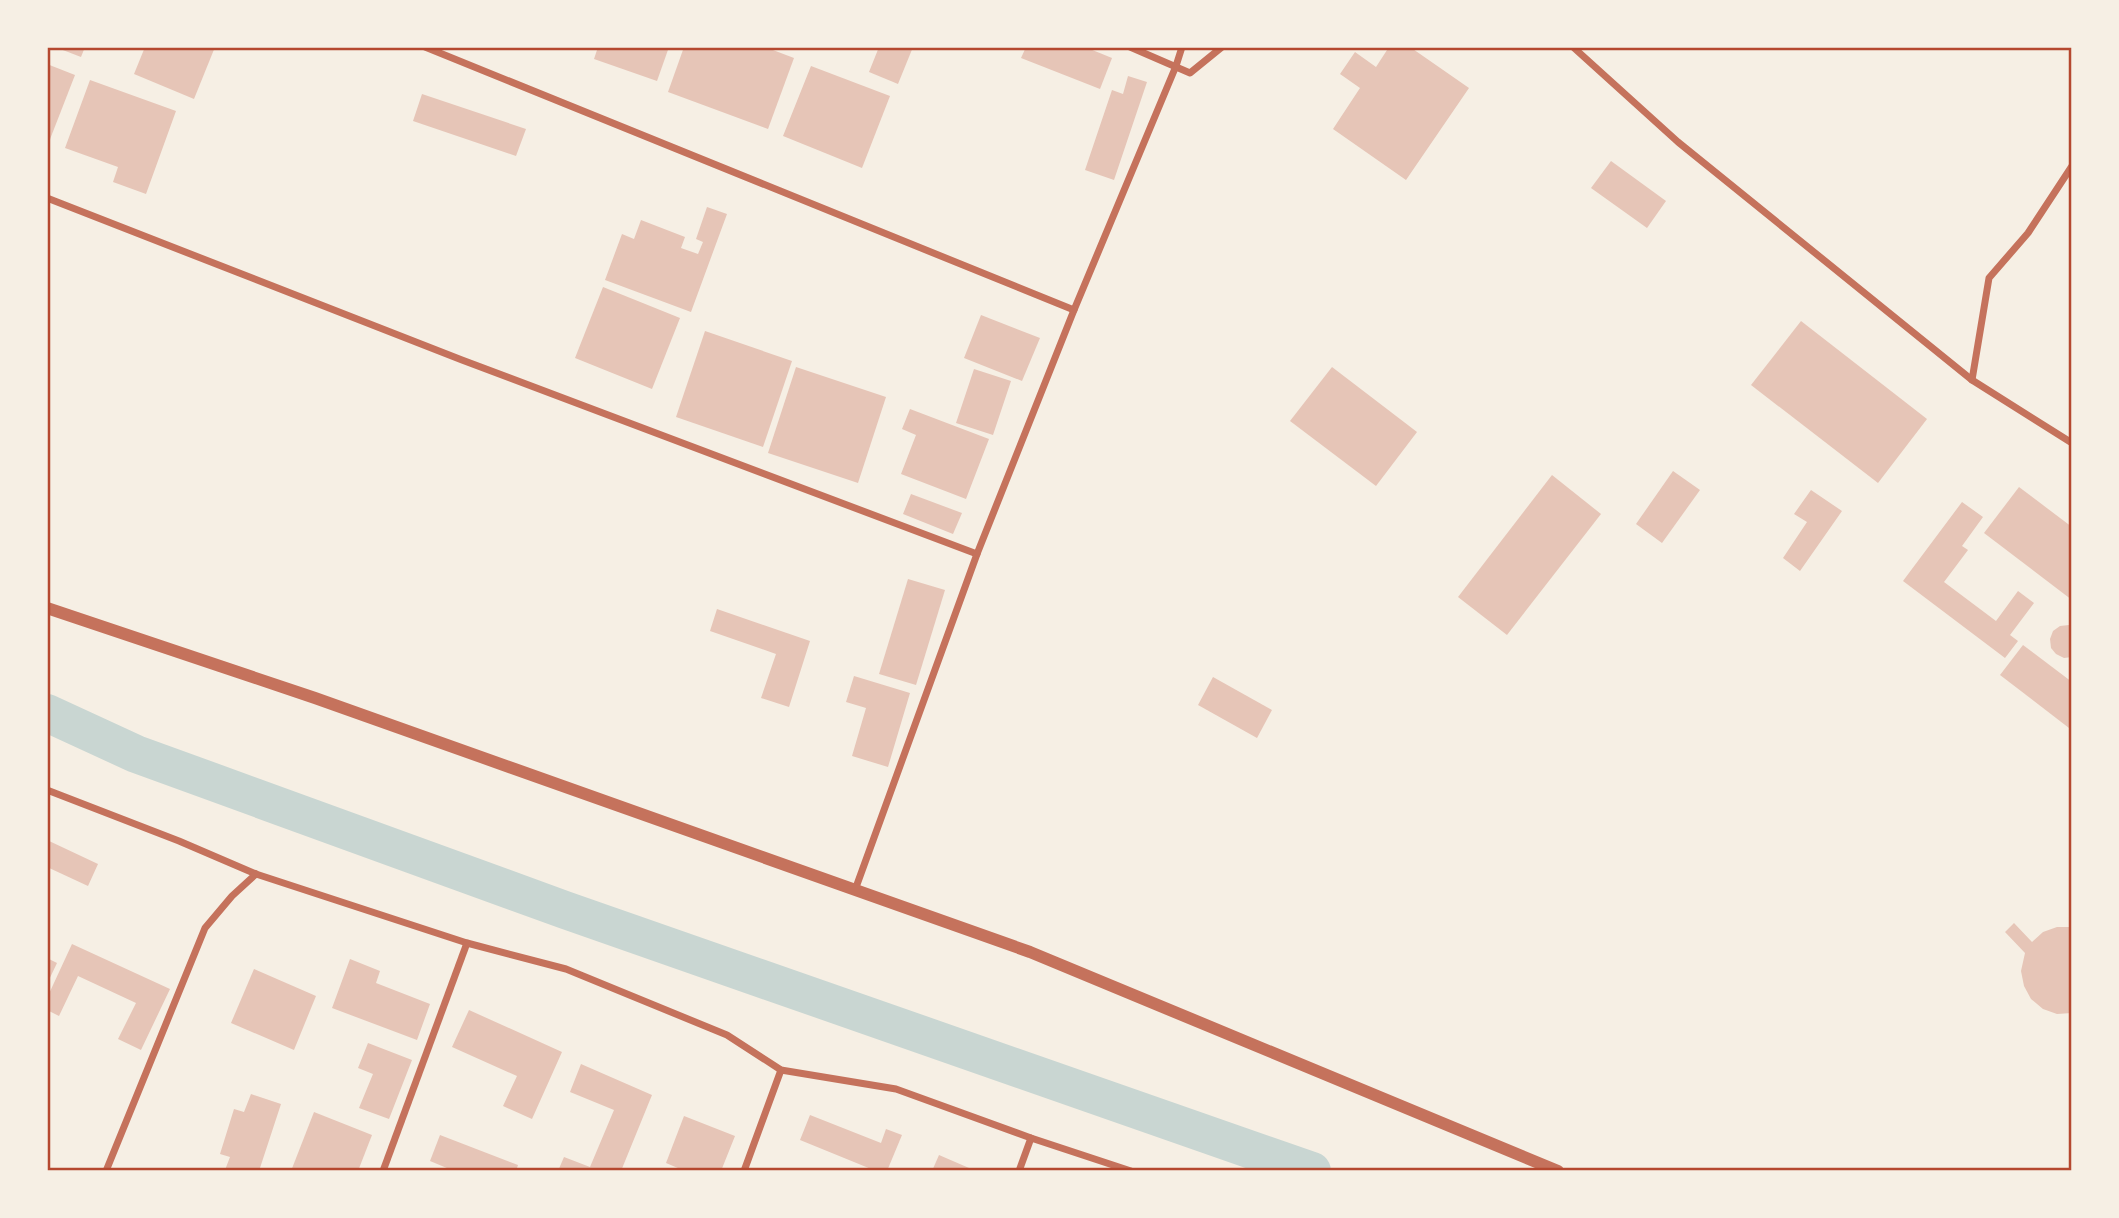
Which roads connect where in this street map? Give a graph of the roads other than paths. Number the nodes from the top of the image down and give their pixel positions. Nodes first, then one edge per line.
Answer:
1 (425, 47) edge
2 (1130, 47) edge
3 (1182, 47) edge
4 (1222, 47) edge
5 (1573, 47) edge
6 (1176, 66) junction
7 (2072, 166) edge
8 (47, 198) edge
9 (1074, 310) junction
10 (1972, 380) junction
11 (2072, 443) edge
12 (977, 554) junction
13 (47, 608) edge
14 (47, 790) edge
15 (256, 874) junction
16 (855, 890) junction
17 (467, 943) junction
18 (781, 1070) junction
19 (1031, 1138) junction
20 (106, 1171) edge
21 (383, 1171) edge
22 (744, 1171) edge
23 (1019, 1171) edge
24 (1131, 1171) edge
25 (1558, 1171) edge

1 - 9 street
2 - 6 street
3 - 6 street
4 - 6 street
5 - 10 street
6 - 9 street
7 - 10 street
8 - 12 street
9 - 12 street
10 - 11 street
12 - 16 street
13 - 16 street
14 - 15 street
15 - 17 street
15 - 20 street
16 - 25 street
17 - 18 street
17 - 21 street
18 - 19 street
18 - 22 street
19 - 23 street
19 - 24 street

